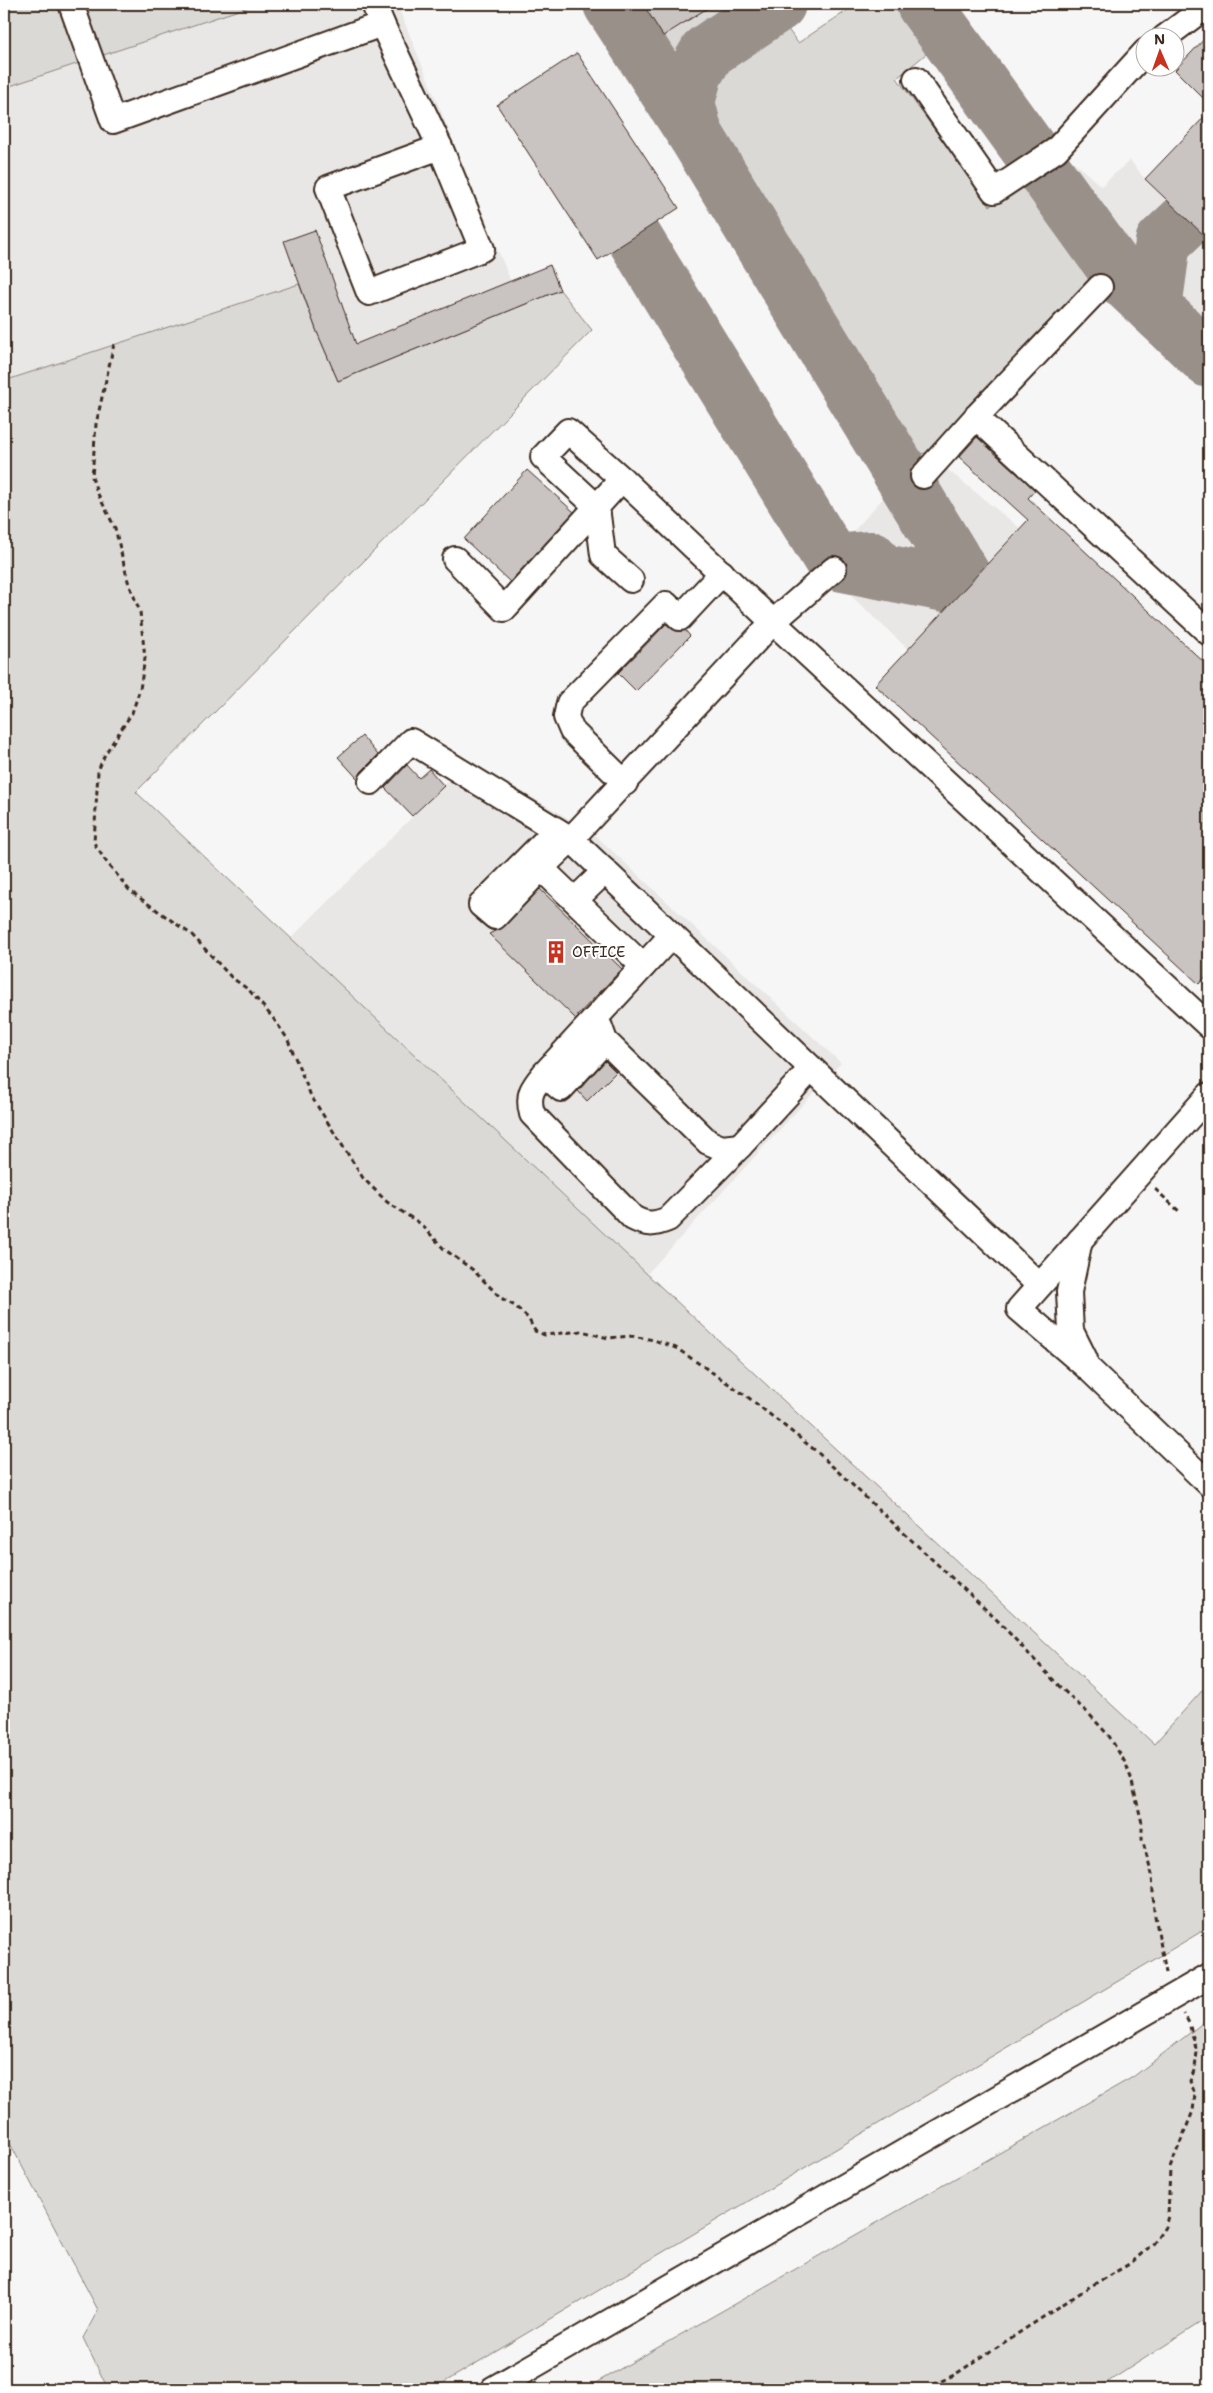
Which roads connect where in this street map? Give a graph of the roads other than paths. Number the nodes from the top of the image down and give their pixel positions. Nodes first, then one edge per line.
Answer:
1 (71, 4) edge
2 (1209, 7) edge
3 (378, 14) edge
4 (1177, 28) edge
5 (1136, 62) edge
6 (916, 79) dead end
7 (440, 147) junction
8 (1100, 287) dead end
9 (976, 417) junction
10 (923, 476) dead end
11 (622, 479) junction
12 (597, 507) junction
13 (455, 559) dead end
14 (834, 568) dead end
15 (722, 573) junction
16 (631, 580) dead end
17 (774, 622) junction
18 (1209, 633) edge
19 (371, 782) dead end
20 (625, 783) junction
21 (563, 834) junction
22 (541, 868) junction
23 (605, 871) junction
24 (575, 900) junction
25 (672, 935) junction
26 (643, 966) junction
27 (603, 1010) junction
28 (1209, 1026) edge
29 (606, 1042) junction
30 (810, 1069) junction
31 (544, 1074) junction
32 (1209, 1095) edge
33 (740, 1146) junction
34 (1081, 1239) junction
35 (1039, 1285) junction
36 (1090, 1370) junction
37 (1209, 1484) edge
38 (1209, 1976) edge
39 (493, 2389) edge

1 - 3 street
2 - 4 street
3 - 7 street
5 - 6 street
7 - 7 street
8 - 9 street
9 - 10 street
9 - 18 street
11 - 12 street
11 - 12 street
11 - 15 street
12 - 13 street
12 - 16 street
14 - 17 street
15 - 17 street
15 - 20 street
17 - 20 street
17 - 28 street
19 - 21 street
20 - 21 street
21 - 22 street
21 - 22 street
21 - 23 street
22 - 24 street
23 - 24 street
23 - 25 street
24 - 26 street
25 - 26 street
25 - 30 street
26 - 27 street
27 - 29 street
27 - 31 street
29 - 31 street
29 - 33 street
30 - 33 street
30 - 35 street
31 - 33 street
32 - 34 street
34 - 35 street
34 - 36 street
35 - 36 street
36 - 37 street
38 - 39 street

